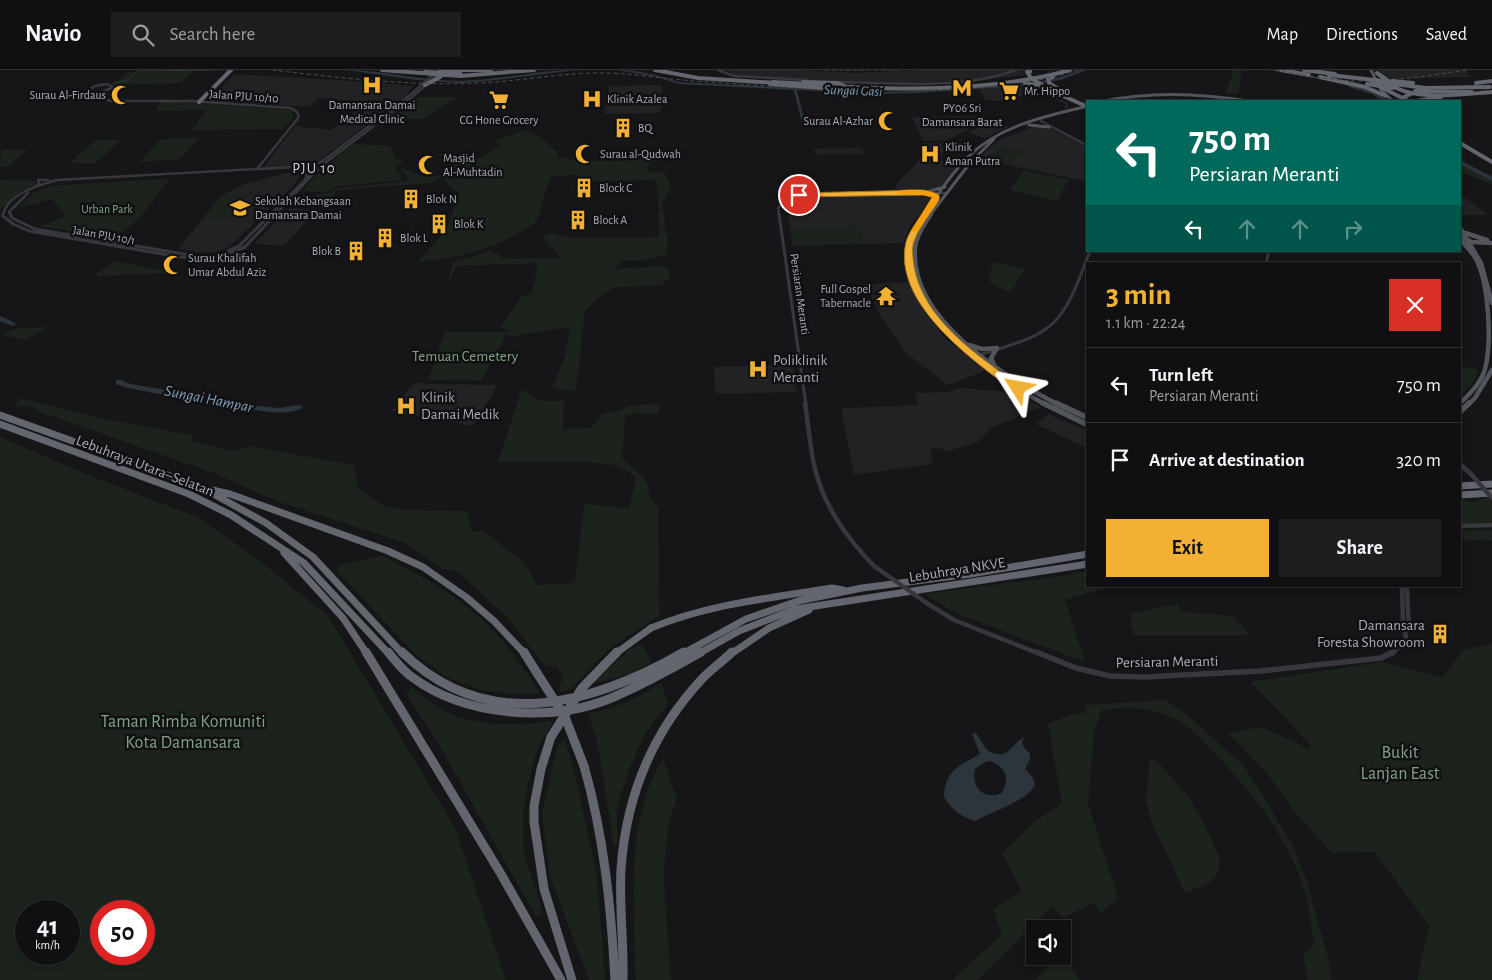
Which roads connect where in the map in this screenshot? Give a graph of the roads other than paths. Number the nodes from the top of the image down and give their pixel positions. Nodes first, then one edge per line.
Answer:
1 (231, 70) edge
2 (382, 70) edge
3 (399, 70) edge
4 (412, 70) edge
5 (440, 70) edge
6 (491, 70) edge
7 (508, 70) edge
8 (519, 70) edge
9 (534, 70) edge
10 (538, 70) edge
11 (655, 70) edge
12 (661, 70) edge
13 (718, 70) edge
14 (1015, 70) edge
15 (1070, 70) edge
16 (1281, 70) edge
17 (1287, 70) edge
18 (1293, 70) edge
19 (1304, 70) edge
20 (1371, 70) edge
21 (457, 71) edge
22 (528, 71) edge
23 (1028, 71) edge
24 (1060, 71) edge
25 (675, 72) edge
26 (1376, 73) edge
27 (462, 74) junction
28 (1336, 74) junction
29 (431, 75) edge
30 (447, 76) junction
31 (1329, 76) junction
32 (1344, 76) junction
33 (711, 78) junction
34 (1360, 78) junction
35 (723, 80) junction
36 (1336, 80) junction
37 (849, 82) junction
38 (1353, 83) junction
39 (425, 84) junction
40 (883, 84) junction
41 (995, 84) junction
42 (1043, 84) junction
43 (1410, 84) junction
44 (839, 86) junction
45 (1380, 86) junction
46 (899, 87) junction
47 (1492, 88) edge
48 (90, 93) junction
49 (109, 93) junction
50 (1066, 96) junction
51 (1386, 96) junction
52 (1074, 100) junction
53 (1109, 100) edge
54 (1122, 100) edge
55 (1227, 100) edge
56 (1240, 100) edge
57 (1392, 100) edge
58 (1403, 100) edge
59 (1405, 100) edge
60 (1422, 100) edge
61 (116, 101) junction
62 (199, 102) junction
63 (1086, 107) edge
64 (1073, 110) junction
65 (1052, 118) junction
66 (1041, 120) junction
67 (1029, 125) junction
68 (1050, 126) junction
69 (1086, 144) edge
70 (1461, 144) edge
71 (1492, 162) edge
72 (289, 168) junction
73 (258, 169) junction
74 (297, 169) junction
75 (315, 170) junction
76 (273, 171) junction
77 (104, 177) junction
78 (137, 178) junction
79 (306, 178) junction
80 (946, 187) junction
81 (923, 193) junction
82 (944, 193) junction
83 (22, 194) junction
84 (289, 196) junction
85 (936, 200) junction
86 (17, 202) junction
87 (288, 203) junction
88 (1461, 231) edge
89 (70, 234) junction
90 (52, 235) junction
91 (1461, 240) edge
92 (1470, 242) junction
93 (1489, 242) edge
94 (150, 248) junction
95 (1090, 252) edge
96 (160, 254) junction
97 (1476, 256) junction
98 (1486, 303) junction
99 (1492, 303) edge
100 (1492, 316) edge
101 (1488, 330) junction
102 (962, 345) junction
103 (997, 348) junction
104 (979, 355) junction
105 (995, 367) junction
106 (989, 368) junction
107 (1492, 370) edge
108 (1461, 402) edge
109 (1461, 411) edge
110 (0, 415) edge
111 (1086, 417) edge
112 (0, 424) edge
113 (1086, 424) edge
114 (1461, 462) edge
115 (1461, 465) edge
116 (1465, 468) junction
117 (1492, 484) edge
118 (199, 486) junction
119 (1461, 486) edge
120 (1492, 493) edge
121 (1461, 495) edge
122 (1492, 498) edge
123 (1492, 525) edge
124 (1461, 526) edge
125 (275, 543) junction
126 (1086, 554) edge
127 (1086, 564) edge
128 (1405, 587) edge
129 (848, 591) junction
130 (1402, 601) junction
131 (830, 602) junction
132 (1408, 613) junction
133 (1403, 621) junction
134 (1406, 632) junction
135 (561, 980) edge
136 (572, 980) edge
137 (615, 980) edge
138 (623, 980) edge

1 - 62 highway
2 - 29 highway
3 - 29 highway
4 - 29 highway
5 - 21 highway
5 - 29 street
6 - 21 highway
7 - 27 highway
8 - 27 highway
9 - 22 highway
10 - 22 highway
11 - 35 highway
12 - 25 highway
13 - 37 street
14 - 40 street
15 - 24 highway
16 - 36 highway
17 - 31 highway
18 - 31 highway
19 - 28 highway
20 - 26 main road
21 - 30 highway
22 - 30 highway
23 - 42 highway, bridge
24 - 41 highway
24 - 42 highway
24 - 46 highway
25 - 33 highway
26 - 34 highway
26 - 43 highway
26 - 45 main road
27 - 29 highway, bridge
28 - 32 highway
28 - 34 highway
29 - 30 highway
29 - 39 highway
29 - 39 highway
31 - 43 highway, bridge
31 - 47 highway, bridge
32 - 36 highway
32 - 45 highway
33 - 35 highway, bridge
33 - 44 highway
34 - 45 highway
35 - 41 highway
36 - 38 highway
37 - 40 street
37 - 44 highway
38 - 45 highway
38 - 51 highway
39 - 74 street
39 - 75 street, Jalan PJU 10/1
40 - 46 highway
41 - 42 highway
42 - 50 highway
42 - 50 highway
43 - 45 highway
43 - 47 highway
43 - 47 highway
43 - 47 highway, bridge
44 - 46 highway
45 - 47 highway
45 - 51 main road
45 - 58 highway
47 - 59 highway, bridge
47 - 60 highway
48 - 49 street
48 - 49 street
48 - 61 street, Jalan PJU 10/10
49 - 61 street
50 - 52 highway
51 - 57 main road
52 - 63 highway
52 - 64 highway
53 - 56 main road
54 - 55 main road
61 - 62 street, Jalan PJU 10/10
62 - 73 street, Jalan PJU 10/10
63 - 64 main road
63 - 65 main road
64 - 66 main road
65 - 66 main road
65 - 68 main road
66 - 67 main road
66 - 68 street
66 - 80 main road
67 - 68 main road
67 - 82 main road
68 - 69 street
70 - 71 highway
72 - 73 street, Jalan PJU 10/1
72 - 74 street, Jalan PJU 10/1
72 - 76 street
73 - 77 street, Jalan PJU 10/1
74 - 75 street, Jalan PJU 10/1
74 - 76 street, Jalan PJU 10/1
74 - 79 street
75 - 79 street, Jalan PJU 10/1
75 - 87 street, Jalan PJU 10/1
76 - 78 street, Jalan PJU 10/1
77 - 78 street
77 - 83 street, Jalan PJU 10/1
78 - 86 street, Jalan PJU 10/1
79 - 84 street, Jalan PJU 10/1
80 - 81 main road
80 - 82 main road
81 - 82 street, Persiaran Meranti
81 - 85 main road
81 - 134 street, Persiaran Meranti, bridge
82 - 85 main road
82 - 102 main road
83 - 86 street
83 - 90 street, Jalan PJU 10/1
84 - 87 street
84 - 94 street, Jalan PJU 10/1
85 - 102 main road
86 - 89 street, Jalan PJU 10/1
87 - 96 street, Jalan PJU 10/1
88 - 92 main road
88 - 93 main road
89 - 90 street
89 - 94 street, Jalan PJU 10/1
90 - 96 street, Jalan PJU 10/1
91 - 97 main road
92 - 93 main road
92 - 97 main road
93 - 97 main road
94 - 96 street
95 - 103 street
97 - 98 main road
97 - 99 main road
98 - 100 main road
98 - 101 main road
100 - 101 main road
101 - 108 main road
102 - 103 main road
102 - 104 main road
102 - 106 main road
103 - 104 street
103 - 105 main road
104 - 105 main road
104 - 106 main road
105 - 111 main road
106 - 113 main road
107 - 109 main road
110 - 118 highway, Lebuhraya Utara–Selatan
112 - 125 highway, Lebuhraya Utara–Selatan
114 - 116 street
115 - 116 street
116 - 122 street, bridge
117 - 119 highway
118 - 129 highway
118 - 137 highway, bridge
120 - 121 highway
123 - 124 street
125 - 131 highway
125 - 135 highway
126 - 129 highway, Lebuhraya NKVE
127 - 131 highway, Lebuhraya NKVE
128 - 130 street, Persiaran Meranti
128 - 132 street, Persiaran Meranti
129 - 136 highway, bridge
130 - 132 street
130 - 133 street, Persiaran Meranti
131 - 138 highway
132 - 133 street
132 - 134 street, Persiaran Meranti
133 - 134 street, Persiaran Meranti

